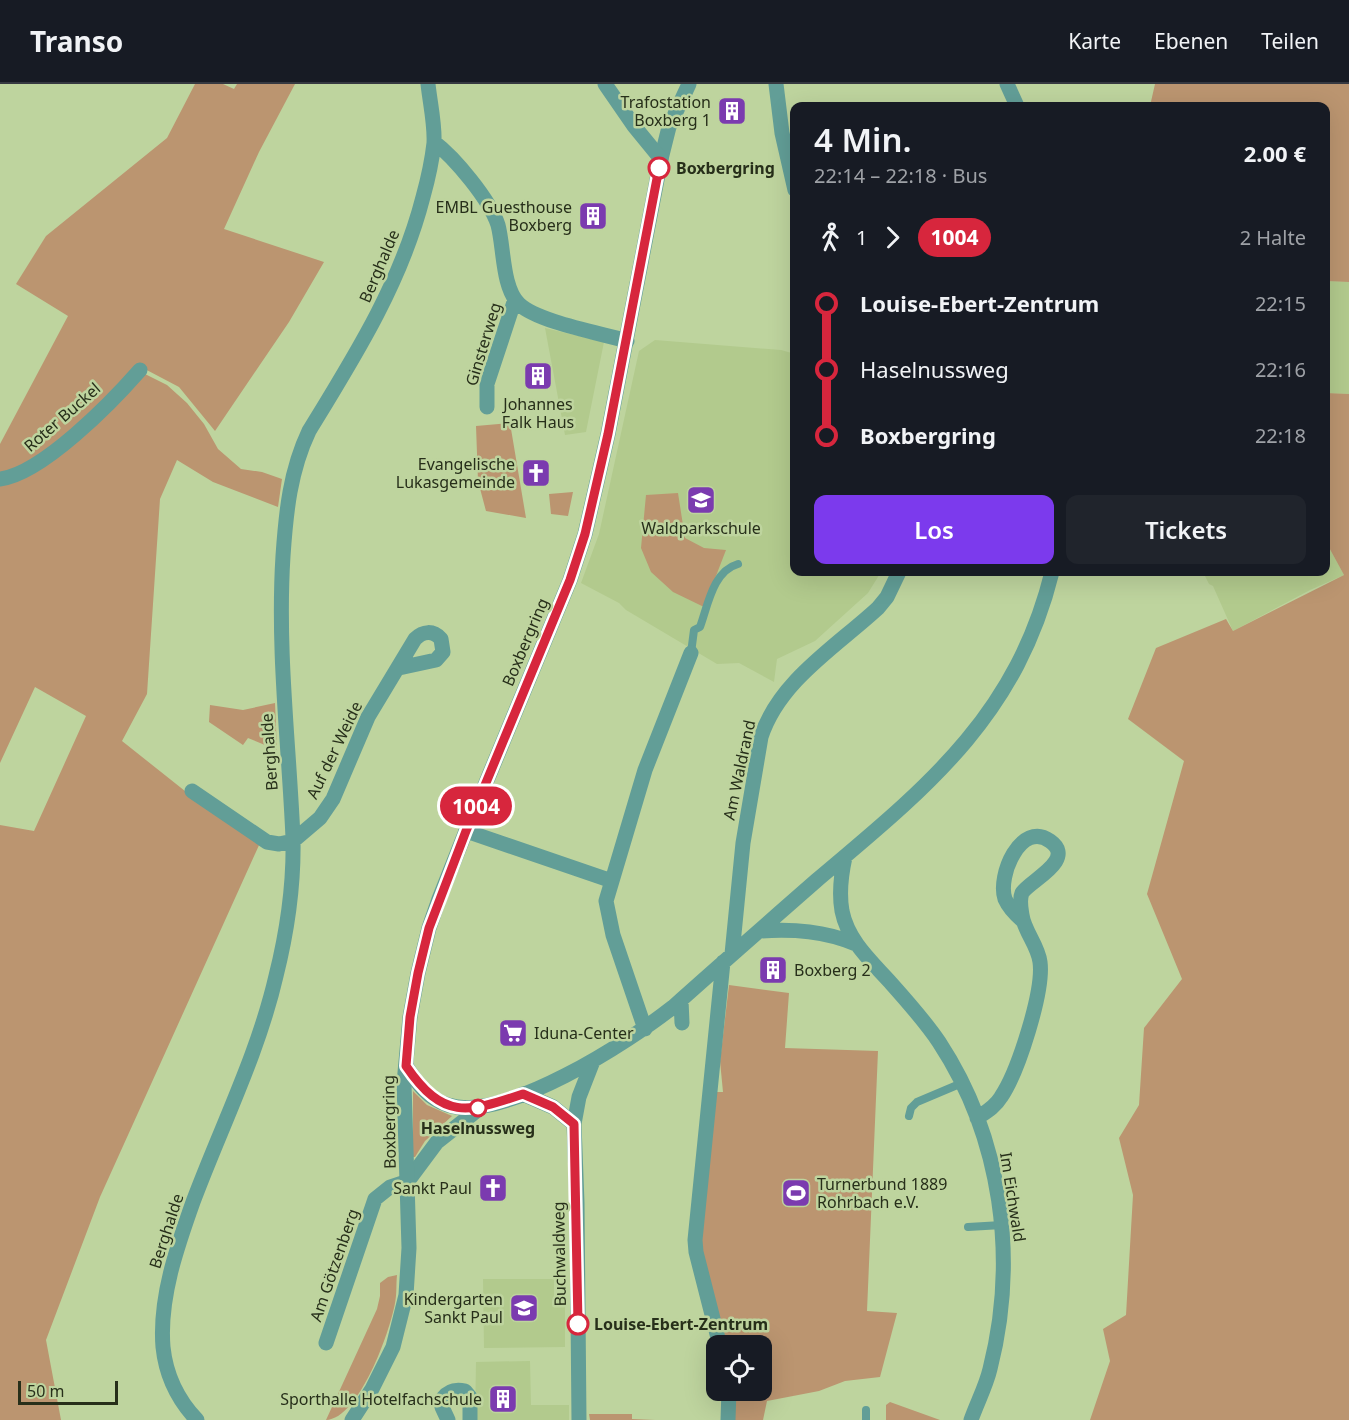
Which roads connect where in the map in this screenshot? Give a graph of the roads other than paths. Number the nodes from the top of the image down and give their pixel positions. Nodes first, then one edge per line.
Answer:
1 (428, 84) edge
2 (605, 84) edge
3 (690, 84) edge
4 (776, 84) edge
5 (1007, 84) edge
6 (1015, 102) edge
7 (434, 142) junction
8 (790, 152) edge
9 (661, 159) junction
10 (515, 299) junction
11 (627, 341) junction
12 (140, 370) dead end
13 (487, 403) dead end
14 (0, 479) edge
15 (738, 564) dead end
16 (897, 576) edge
17 (1051, 576) edge
18 (691, 653) joint
19 (399, 668) dead end
20 (192, 790) dead end
21 (466, 831) junction
22 (293, 841) junction
23 (845, 857) junction
24 (612, 881) junction
25 (1022, 920) junction
26 (760, 931) junction
27 (856, 944) junction
28 (728, 958) junction
29 (681, 1000) junction
30 (682, 1023) dead end
31 (645, 1029) junction
32 (593, 1061) junction
33 (406, 1066) junction
34 (962, 1083) junction
35 (523, 1094) junction
36 (480, 1108) junction
37 (909, 1116) dead end
38 (977, 1118) junction
39 (574, 1124) junction
40 (408, 1181) junction
41 (1002, 1225) junction
42 (968, 1227) dead end
43 (717, 1335) edge
44 (326, 1343) dead end
45 (729, 1401) edge
46 (197, 1420) edge
47 (352, 1420) edge
48 (448, 1420) edge
49 (470, 1420) edge
50 (579, 1420) edge
51 (728, 1420) edge
52 (971, 1420) edge

1 - 7 street, Berghalde
2 - 9 street
3 - 9 street, Boxbergring
4 - 8 street
5 - 6 street
7 - 10 street, Ginsterweg
7 - 22 street, Berghalde
9 - 11 street, Boxbergring
10 - 11 street, Ginsterweg
10 - 13 street, Ginsterweg
11 - 21 street, Boxbergring
12 - 14 street, Roter Buckel
15 - 18 lane
16 - 28 street, Am Waldrand
17 - 23 street, Boxbergring
18 - 24 street
19 - 22 street, Auf der Weide
20 - 22 street
21 - 24 street
21 - 33 street, Boxbergring
22 - 46 street, Berghalde
23 - 26 street, Boxbergring
23 - 27 street, Im Eichwald
24 - 31 street
25 - 25 street
25 - 38 street
26 - 27 street, Im Eichwald
26 - 28 street, Boxbergring
27 - 34 street, Im Eichwald
28 - 29 street, Boxbergring
28 - 43 street, Am Waldrand
29 - 30 street
29 - 31 street, Boxbergring
31 - 32 street, Boxbergring
32 - 35 street, Boxbergring
32 - 39 street, Buchwaldweg
33 - 36 street, Boxbergring
33 - 40 street, Boxbergring
34 - 37 lane
34 - 38 street, Im Eichwald
35 - 36 street, Boxbergring
35 - 39 street
36 - 40 street, Boxbergring
38 - 41 street, Im Eichwald
39 - 50 street, Buchwaldweg
40 - 44 street, Am Götzenberg
40 - 47 street
41 - 42 lane
41 - 52 street, Im Eichwald
45 - 51 street
48 - 49 street

